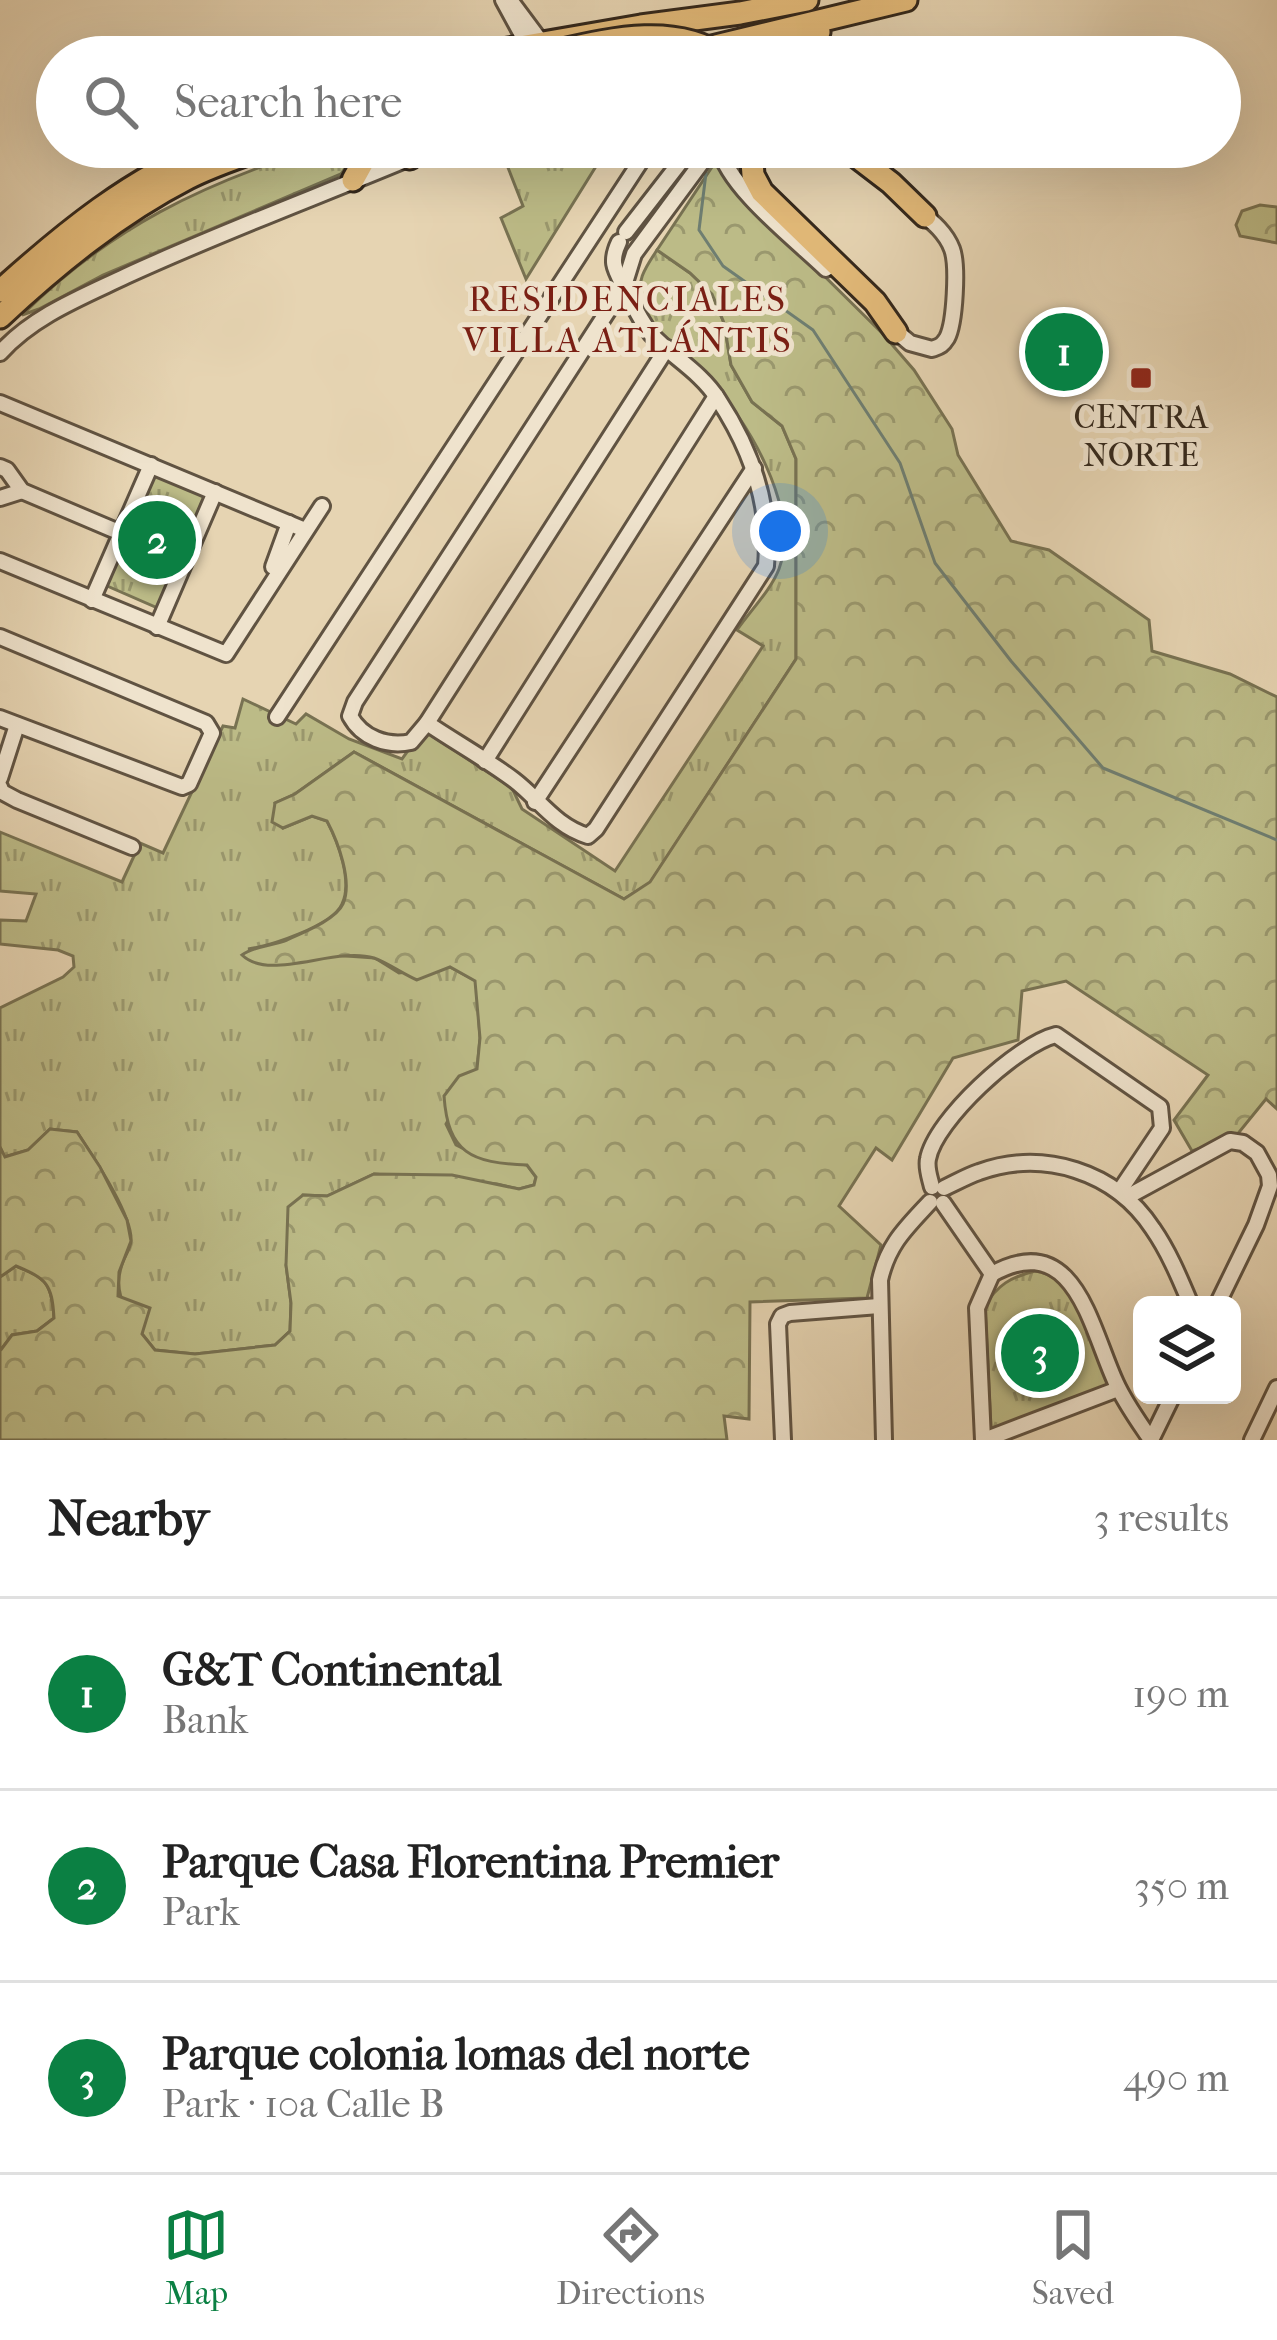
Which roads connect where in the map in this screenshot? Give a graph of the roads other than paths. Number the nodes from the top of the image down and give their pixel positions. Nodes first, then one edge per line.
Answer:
1 (507, 0) edge
2 (807, 0) edge
3 (817, 0) edge
4 (906, 0) edge
5 (860, 5) edge
6 (795, 21) dead end
7 (526, 36) edge
8 (590, 36) edge
9 (692, 36) edge
10 (747, 36) edge
11 (807, 36) edge
12 (164, 168) edge
13 (214, 168) edge
14 (360, 168) edge
15 (384, 168) edge
16 (636, 168) edge
17 (676, 168) edge
18 (698, 168) edge
19 (726, 168) edge
20 (753, 168) edge
21 (858, 168) edge
22 (871, 168) edge
23 (353, 180) junction
24 (925, 216) junction
25 (620, 241) junction
26 (634, 254) junction
27 (624, 286) junction
28 (0, 291) edge
29 (0, 317) edge
30 (896, 332) junction
31 (668, 347) junction
32 (0, 353) edge
33 (716, 396) junction
34 (0, 403) edge
35 (151, 465) junction
36 (0, 467) edge
37 (754, 468) junction
38 (22, 491) junction
39 (215, 492) junction
40 (0, 498) edge
41 (322, 506) dead end
42 (289, 523) junction
43 (305, 530) junction
44 (121, 533) junction
45 (0, 561) edge
46 (263, 595) junction
47 (92, 600) junction
48 (158, 627) junction
49 (0, 637) edge
50 (277, 717) dead end
51 (0, 718) edge
52 (427, 723) junction
53 (17, 725) junction
54 (484, 761) junction
55 (0, 778) edge
56 (0, 787) edge
57 (535, 802) junction
58 (133, 847) dead end
59 (1123, 1194) junction
60 (937, 1195) junction
61 (992, 1274) junction
62 (1187, 1296) edge
63 (1221, 1296) edge
64 (879, 1306) junction
65 (1277, 1388) edge
66 (1118, 1389) junction
67 (1169, 1404) edge
68 (783, 1440) edge
69 (884, 1440) edge
70 (983, 1440) edge
71 (1151, 1440) edge
72 (1252, 1440) edge

1 - 7 street
2 - 8 highway
3 - 9 highway
4 - 5 highway
5 - 6 highway
5 - 10 highway
5 - 11 highway
12 - 28 highway
13 - 29 highway
14 - 23 highway
15 - 23 street
16 - 50 street
17 - 25 street
18 - 26 street
19 - 30 street
20 - 30 highway
21 - 24 street
22 - 24 highway
23 - 32 street
24 - 30 street
25 - 26 street
25 - 27 street
26 - 27 street
27 - 31 street
27 - 52 street
31 - 33 street
31 - 52 street
33 - 37 street
33 - 54 street
34 - 35 street
35 - 39 street
35 - 44 street
36 - 38 street
37 - 57 street
37 - 57 street
38 - 40 street
38 - 44 street
39 - 42 street
39 - 48 street
41 - 43 street
42 - 43 street
42 - 46 street
43 - 46 street
44 - 47 street
45 - 47 street
46 - 48 street
47 - 48 street
49 - 53 street
51 - 53 street
52 - 54 street
53 - 55 street
54 - 57 street
56 - 58 street
59 - 60 street
59 - 60 street
59 - 62 street
59 - 63 street
60 - 61 street
60 - 64 street
61 - 66 street
61 - 70 street
64 - 68 street
64 - 69 street
65 - 72 street
66 - 70 street
66 - 71 street
67 - 71 street

